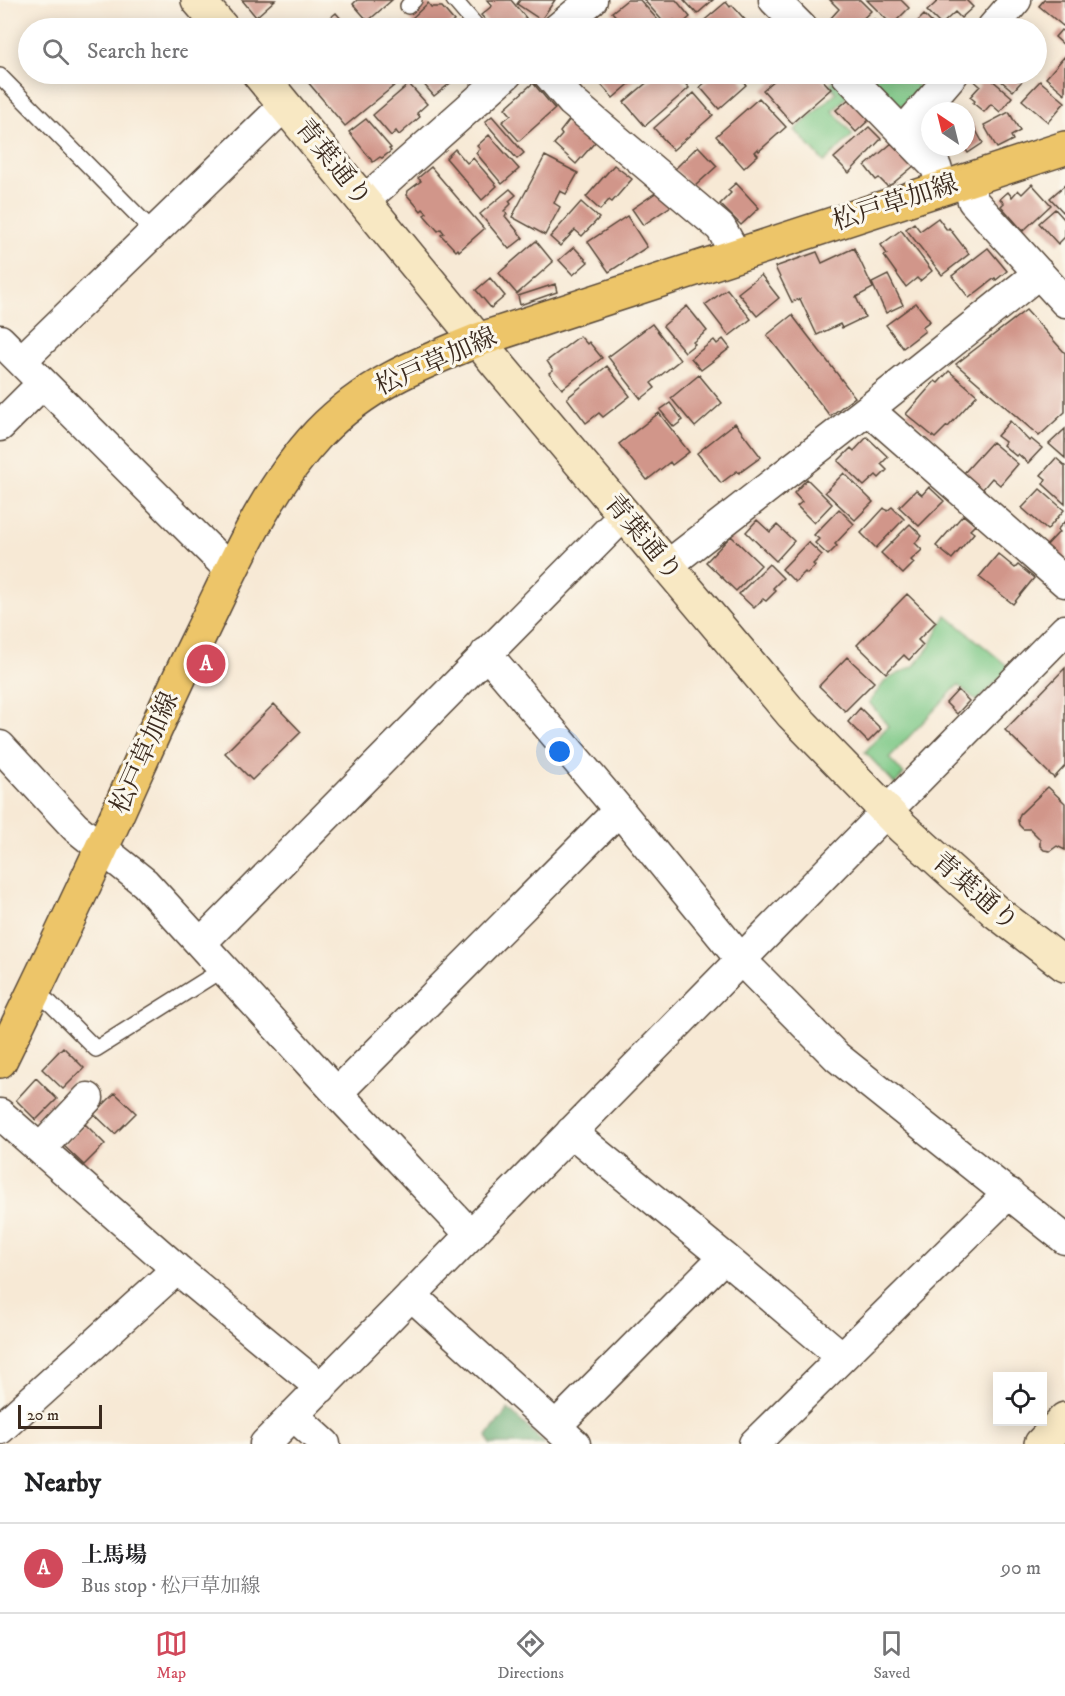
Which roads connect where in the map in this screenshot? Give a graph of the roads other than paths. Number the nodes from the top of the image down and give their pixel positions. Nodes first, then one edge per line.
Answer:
1 (198, 0) edge
2 (454, 0) edge
3 (592, 0) edge
4 (774, 0) edge
5 (213, 18) edge
6 (469, 18) edge
7 (570, 18) edge
8 (792, 18) edge
9 (0, 76) edge
10 (267, 84) edge
11 (496, 84) edge
12 (557, 84) edge
13 (856, 84) edge
14 (944, 84) edge
15 (285, 105) junction
16 (903, 132) junction
17 (1065, 148) edge
18 (954, 184) junction
19 (364, 201) junction
20 (154, 232) junction
21 (736, 255) junction
22 (1039, 273) junction
23 (1065, 302) edge
24 (478, 340) junction
25 (10, 351) edge
26 (42, 384) junction
27 (870, 408) junction
28 (0, 426) edge
29 (624, 515) junction
30 (667, 566) junction
31 (231, 571) junction
32 (1065, 582) edge
33 (1065, 630) edge
34 (486, 653) junction
35 (0, 746) edge
36 (619, 810) junction
37 (886, 812) junction
38 (102, 847) junction
39 (201, 943) junction
40 (742, 961) junction
41 (1065, 965) edge
42 (223, 969) junction
43 (34, 991) junction
44 (0, 1061) edge
45 (336, 1093) junction
46 (88, 1098) dead end
47 (0, 1114) edge
48 (571, 1132) junction
49 (40, 1149) junction
50 (1009, 1193) junction
51 (471, 1235) junction
52 (1065, 1239) edge
53 (724, 1257) junction
54 (177, 1269) junction
55 (411, 1295) junction
56 (842, 1357) junction
57 (321, 1388) junction
58 (293, 1415) junction
59 (1065, 1419) edge
60 (0, 1429) edge
61 (565, 1435) edge
62 (265, 1444) edge
63 (325, 1444) edge
64 (754, 1444) edge
65 (1041, 1444) edge

1 - 5 street
2 - 6 lane
3 - 7 street
4 - 8 street
9 - 20 lane
10 - 15 street, 青葉通り
11 - 19 street
12 - 21 street
13 - 16 street
14 - 16 street
15 - 19 street, 青葉通り
15 - 20 street
16 - 18 street
17 - 18 main road, 松戸草加線
18 - 21 main road, 松戸草加線
18 - 22 street
19 - 24 street, 青葉通り
20 - 25 street
21 - 24 main road, 松戸草加線
22 - 23 street
22 - 27 street
24 - 29 street, 青葉通り
24 - 31 main road, 松戸草加線
25 - 26 street
26 - 28 street
26 - 31 street
27 - 30 street
27 - 32 street
29 - 30 street, 青葉通り
29 - 34 street
30 - 37 street, 青葉通り
31 - 38 main road, 松戸草加線
33 - 37 street
34 - 36 street
34 - 39 street
35 - 38 street
36 - 40 street
36 - 45 street
37 - 40 street
37 - 41 street, 青葉通り
38 - 39 street
38 - 43 main road, 松戸草加線
39 - 42 street
40 - 48 street
40 - 50 street
42 - 43 lane
42 - 45 street
43 - 44 main road, 松戸草加線
45 - 51 street
46 - 49 street
47 - 49 street
48 - 51 street
48 - 53 street
49 - 54 street
50 - 52 street
50 - 56 street
51 - 55 street
53 - 56 street
53 - 61 street
54 - 57 street
54 - 60 street
55 - 57 street
55 - 61 street
56 - 64 street
57 - 58 street
58 - 62 street
58 - 63 street
59 - 65 street

